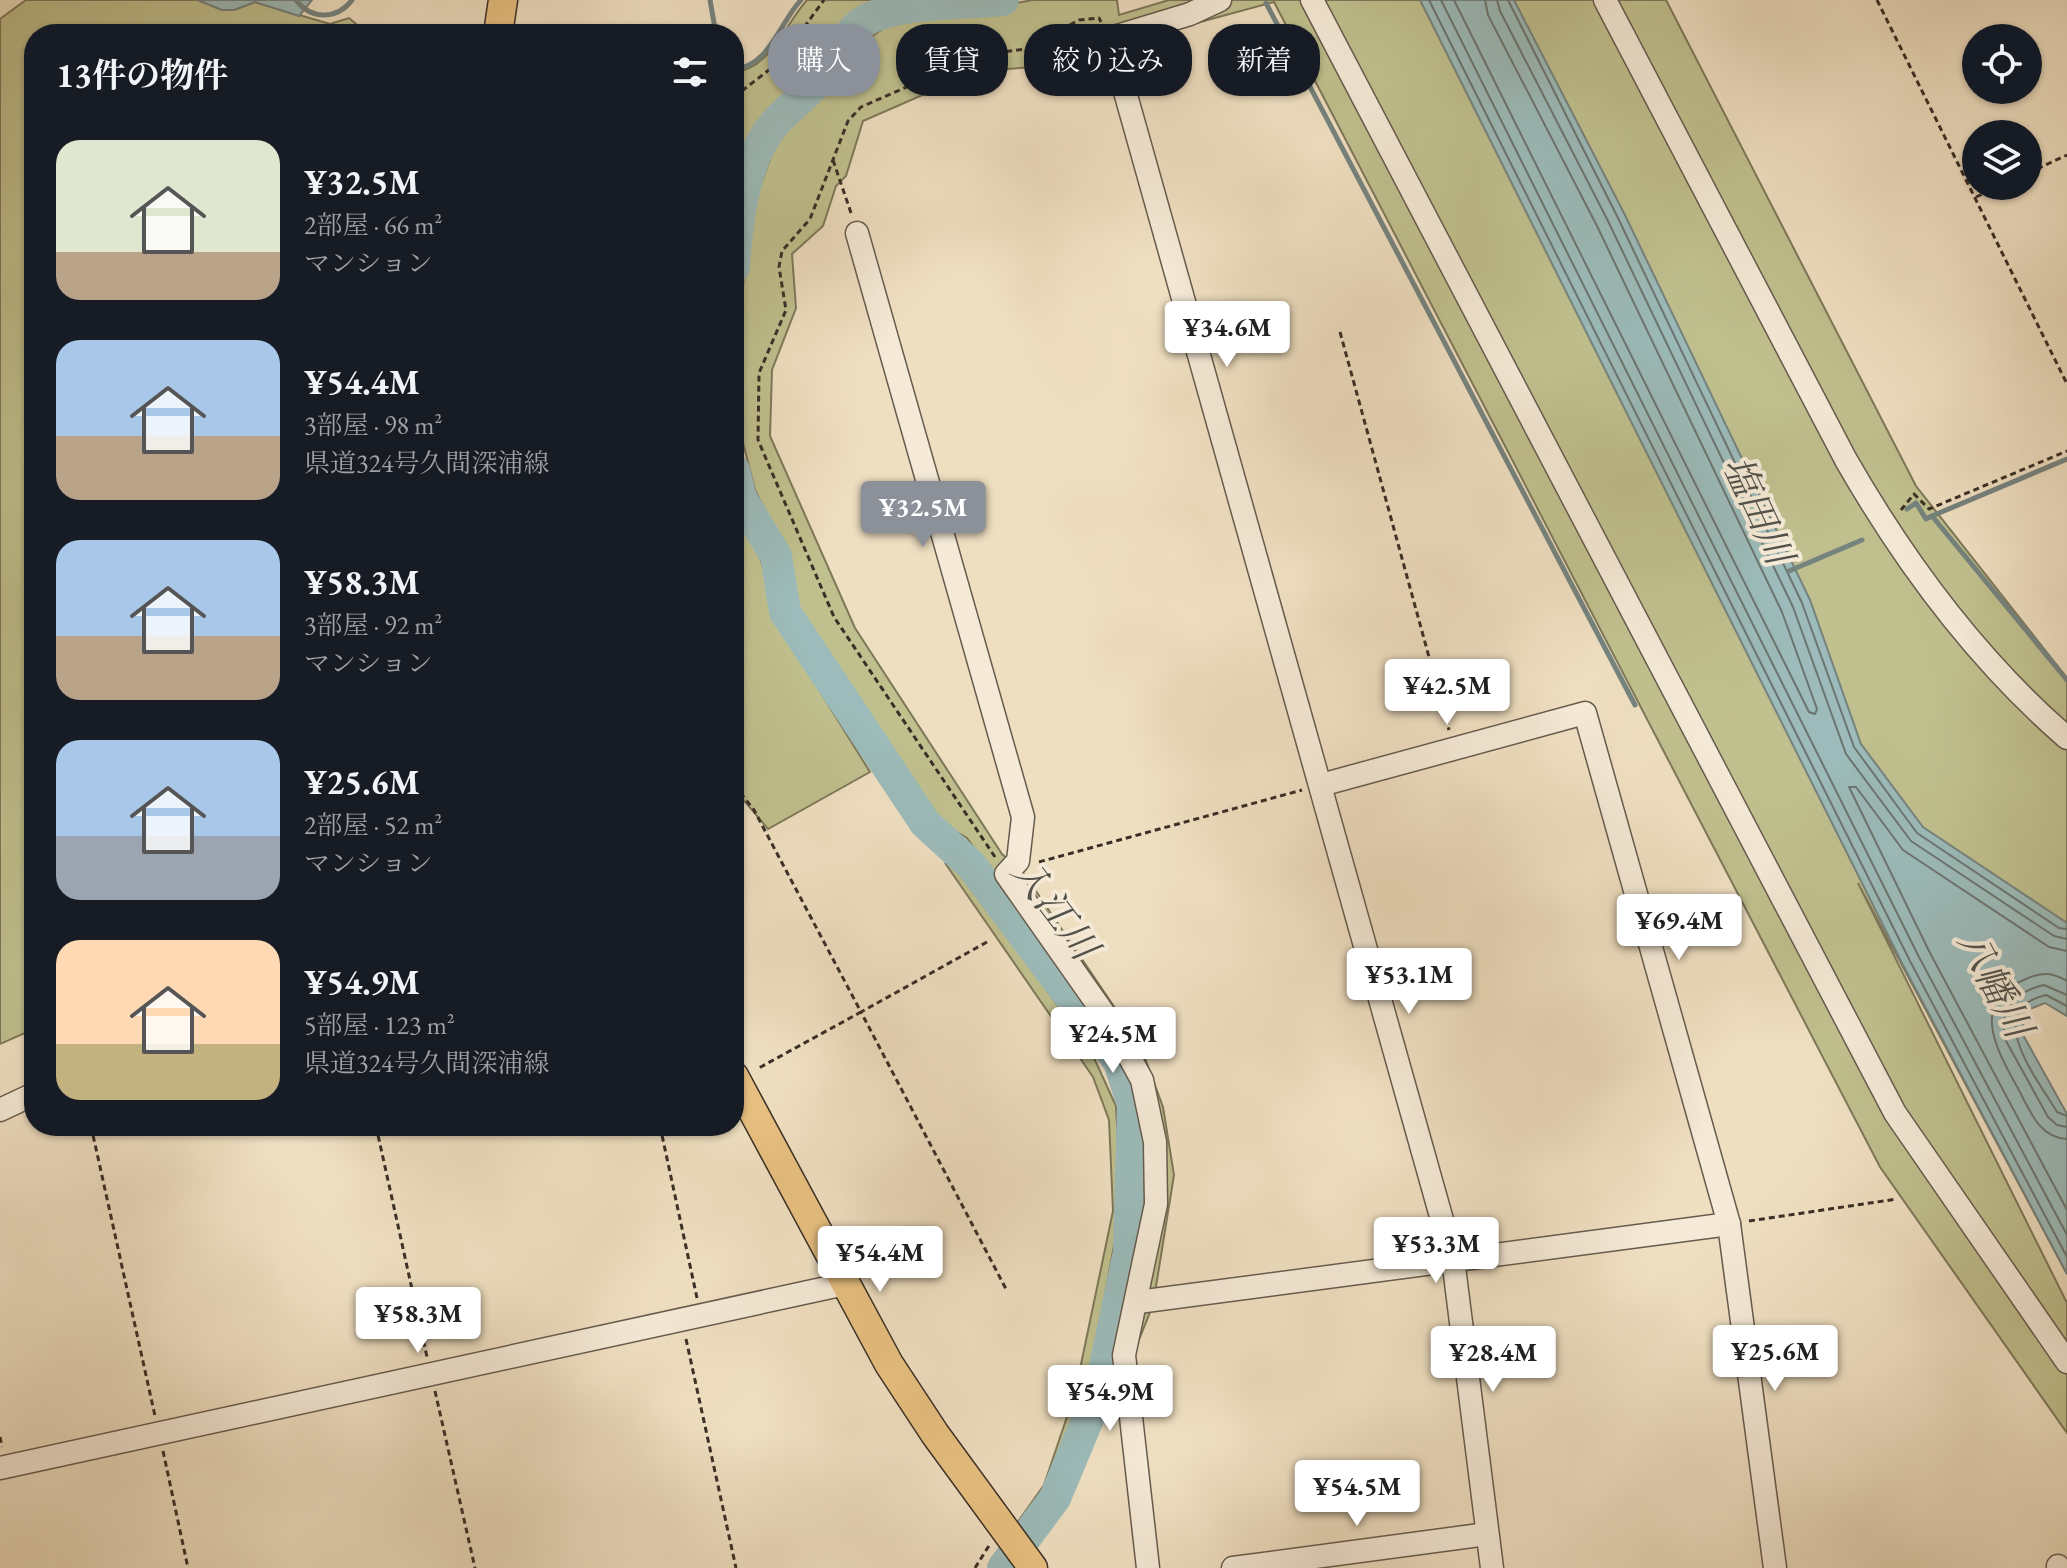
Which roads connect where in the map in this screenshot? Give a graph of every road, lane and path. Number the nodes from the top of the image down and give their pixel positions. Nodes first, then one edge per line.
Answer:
1 (503, 0) edge
2 (824, 0) edge
3 (1220, 0) edge
4 (1312, 0) edge
5 (1605, 0) edge
6 (1877, 0) edge
7 (499, 24) edge
8 (1072, 24) edge
9 (1104, 24) edge
10 (1157, 24) edge
11 (1024, 49) edge
12 (744, 89) edge
13 (1126, 96) edge
14 (2067, 155) edge
15 (833, 160) junction
16 (2042, 167) edge
17 (1962, 169) edge
18 (1977, 200) edge
19 (857, 233) joint
20 (1340, 332) dead end
21 (2067, 384) edge
22 (2067, 451) edge
23 (1885, 528) junction
24 (2067, 738) edge
25 (1454, 749) junction
26 (1321, 785) junction
27 (744, 798) edge
28 (1037, 862) dead end
29 (1006, 874) junction
30 (987, 942) dead end
31 (861, 1012) junction
32 (744, 1073) edge
33 (744, 1095) edge
34 (24, 1099) edge
35 (0, 1110) edge
36 (93, 1136) edge
37 (378, 1136) edge
38 (662, 1136) edge
39 (1897, 1199) dead end
40 (1729, 1224) junction
41 (1453, 1259) junction
42 (845, 1284) junction
43 (1006, 1289) dead end
44 (1138, 1302) junction
45 (691, 1318) junction
46 (2067, 1362) edge
47 (432, 1376) junction
48 (159, 1433) junction
49 (0, 1468) edge
50 (1487, 1534) junction
51 (188, 1568) edge
52 (475, 1568) edge
53 (736, 1568) edge
54 (1033, 1568) edge
55 (1148, 1568) edge
56 (1233, 1568) edge
57 (1492, 1568) edge
58 (1775, 1568) edge

1 - 7 main road
2 - 12 path
3 - 10 street
4 - 46 street
5 - 23 street
6 - 17 path
8 - 9 path
11 - 15 path
13 - 26 street
14 - 16 path
15 - 19 path
15 - 29 path
18 - 21 path
19 - 29 street
20 - 25 path
22 - 23 path
23 - 24 street
25 - 26 street
25 - 40 street
26 - 28 path
26 - 41 street
27 - 31 path
29 - 44 street
30 - 31 path
31 - 32 path
31 - 43 path
33 - 42 main road
34 - 35 street
36 - 48 path
37 - 47 path
38 - 45 path
39 - 40 path
40 - 41 street
40 - 58 street
41 - 44 street
41 - 50 street
42 - 45 street
42 - 54 main road
44 - 55 street
45 - 47 street
45 - 53 path
47 - 48 street
47 - 52 path
48 - 49 street
48 - 51 path
50 - 56 street
50 - 57 street

